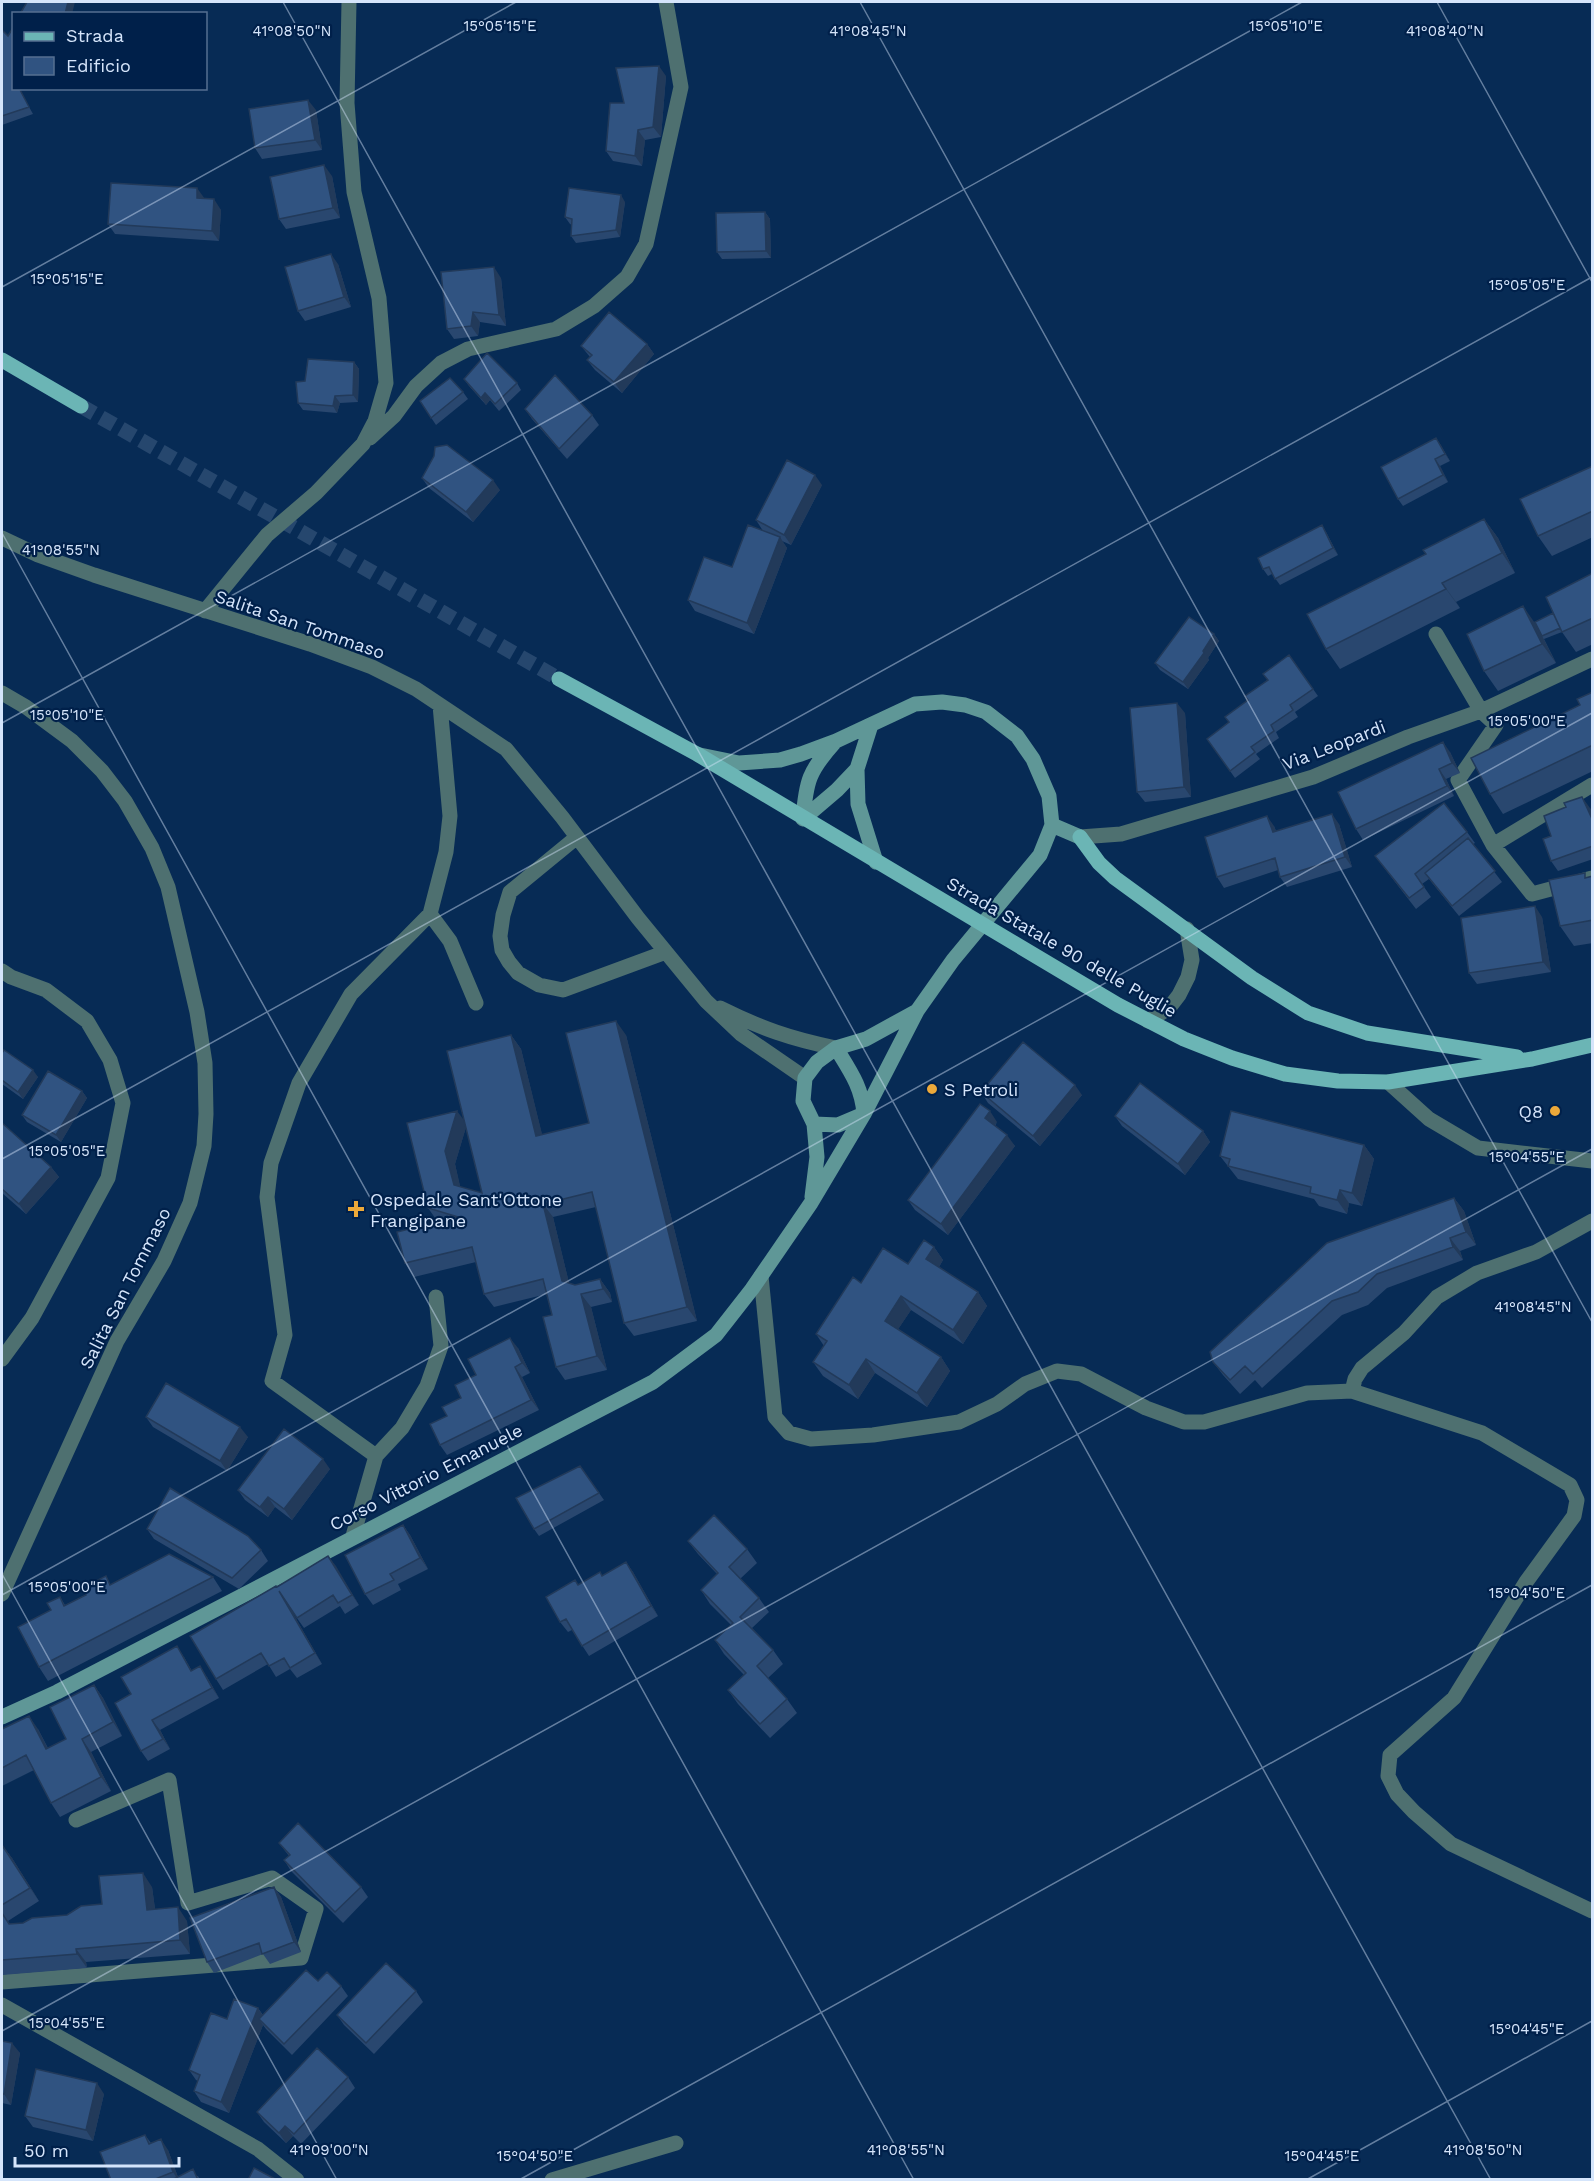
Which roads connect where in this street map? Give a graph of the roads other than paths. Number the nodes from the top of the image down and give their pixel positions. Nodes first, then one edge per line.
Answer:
1 (349, 2) edge
2 (666, 2) edge
3 (2, 360) edge
4 (81, 406) tunnel mouth
5 (363, 444) junction
6 (2, 538) edge
7 (205, 611) junction
8 (1436, 634) dead end
9 (1593, 659) edge
10 (559, 679) tunnel mouth
11 (2, 693) edge
12 (440, 705) junction
13 (1481, 711) junction
14 (871, 725) junction
15 (836, 741) junction
16 (697, 754) junction
17 (857, 769) junction
18 (1593, 785) edge
19 (803, 819) junction
20 (1052, 825) junction
21 (577, 837) junction
22 (1080, 837) junction
23 (1493, 845) junction
24 (876, 862) junction
25 (1593, 878) edge
26 (430, 914) junction
27 (1187, 929) junction
28 (666, 952) junction
29 (2, 971) edge
30 (706, 1001) junction
31 (476, 1003) dead end
32 (917, 1011) junction
33 (1148, 1021) junction
34 (1593, 1045) edge
35 (836, 1048) junction
36 (1532, 1059) junction
37 (805, 1078) junction
38 (1388, 1083) junction
39 (864, 1114) junction
40 (814, 1124) junction
41 (1593, 1161) edge
42 (811, 1203) junction
43 (1593, 1221) edge
44 (761, 1275) junction
45 (436, 1297) dead end
46 (2, 1359) edge
47 (1352, 1391) junction
48 (376, 1456) junction
49 (353, 1536) junction
50 (2, 1594) edge
51 (2, 1717) edge
52 (76, 1820) dead end
53 (1593, 1911) edge
54 (2, 1982) edge
55 (2, 2005) edge
56 (676, 2143) dead end
57 (297, 2180) edge
58 (552, 2180) edge

1 - 5 street
2 - 5 street
3 - 4 main road
5 - 7 street
6 - 7 street, Salita San Tommaso
7 - 12 street, Salita San Tommaso
8 - 13 street
9 - 13 street, Via Leopardi
10 - 16 main road, Strada Statale 90 delle Puglie
11 - 50 street, Salita San Tommaso
12 - 21 street, Salita San Tommaso
12 - 26 street
13 - 22 street, Via Leopardi
13 - 23 street
14 - 15 street, Corso Vittorio Emanuele
14 - 17 street
14 - 20 street, Corso Vittorio Emanuele
15 - 16 street, Corso Vittorio Emanuele
15 - 19 street, Corso Vittorio Emanuele
16 - 19 main road, Strada Statale 90 delle Puglie
17 - 19 street
17 - 24 street
18 - 23 street
19 - 24 main road, Strada Statale 90 delle Puglie
20 - 22 street
20 - 32 street, Corso Vittorio Emanuele
21 - 28 street, Salita San Tommaso
21 - 28 street
22 - 27 main road
23 - 25 street
24 - 33 main road, Strada Statale 90 delle Puglie
26 - 31 street
26 - 48 street
27 - 33 street
27 - 36 main road
28 - 30 street, Salita San Tommaso
29 - 46 street
30 - 35 street, Salita San Tommaso
30 - 37 street, Salita San Tommaso
32 - 35 street, Corso Vittorio Emanuele
32 - 39 street, Corso Vittorio Emanuele
33 - 38 main road, Strada Statale 90 delle Puglie
34 - 36 main road, Strada Statale 90 delle Puglie
35 - 37 street, Corso Vittorio Emanuele
35 - 39 street
36 - 38 main road, Strada Statale 90 delle Puglie
37 - 40 street, Corso Vittorio Emanuele
38 - 41 street
39 - 40 street
39 - 42 street, Corso Vittorio Emanuele
40 - 42 street, Corso Vittorio Emanuele
42 - 44 street, Corso Vittorio Emanuele
43 - 47 street
44 - 47 street
44 - 49 street, Corso Vittorio Emanuele
45 - 48 street
47 - 53 street
48 - 49 street
49 - 51 street, Corso Vittorio Emanuele
52 - 54 street
55 - 57 street
56 - 58 street

